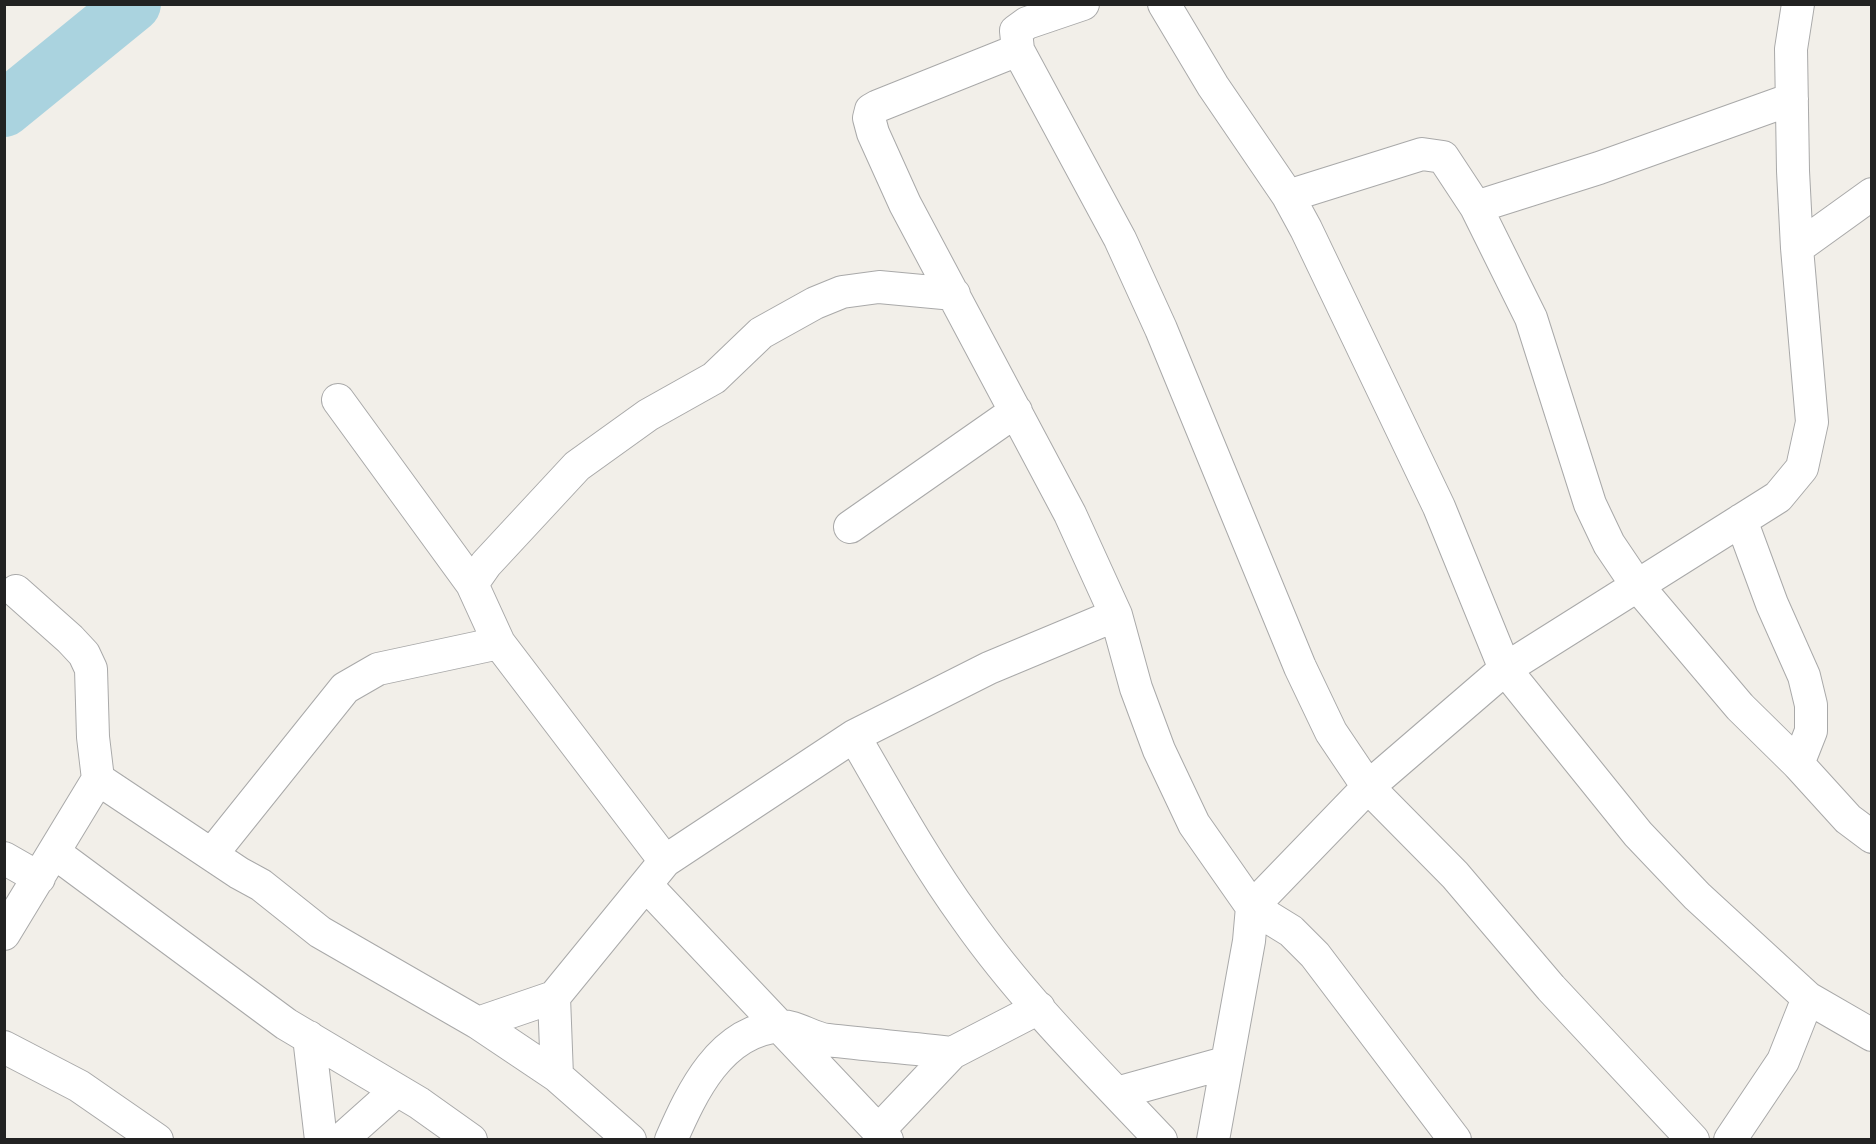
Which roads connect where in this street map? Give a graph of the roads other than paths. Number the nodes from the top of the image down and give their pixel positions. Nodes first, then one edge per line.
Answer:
1 (1083, 4) edge
2 (1164, 4) edge
3 (1798, 4) edge
4 (1018, 50) junction
5 (1792, 99) junction
6 (1872, 194) edge
7 (1288, 196) junction
8 (1476, 207) junction
9 (1797, 248) junction
10 (954, 294) junction
11 (338, 400) dead end
12 (1016, 411) junction
13 (1741, 519) junction
14 (850, 527) dead end
15 (472, 584) junction
16 (1636, 584) junction
17 (16, 591) dead end
18 (1116, 615) junction
19 (499, 643) junction
20 (1505, 669) junction
21 (854, 736) junction
22 (1798, 764) junction
23 (98, 779) junction
24 (1368, 787) junction
25 (1872, 837) edge
26 (212, 855) junction
27 (4, 858) edge
28 (47, 866) junction
29 (656, 873) junction
30 (1252, 907) junction
31 (4, 934) edge
32 (750, 993) junction
33 (554, 997) junction
34 (1808, 998) junction
35 (1039, 1008) junction
36 (478, 1023) junction
37 (782, 1026) junction
38 (1872, 1035) edge
39 (309, 1037) junction
40 (4, 1047) edge
41 (730, 1047) junction
42 (952, 1053) junction
43 (1225, 1063) junction
44 (557, 1076) junction
45 (397, 1090) junction
46 (1117, 1093) junction
47 (883, 1134) edge
48 (1220, 1136) edge
49 (157, 1140) edge
50 (321, 1140) edge
51 (341, 1140) edge
52 (471, 1140) edge
53 (630, 1140) edge
54 (671, 1140) edge
55 (1161, 1140) edge
56 (1455, 1140) edge
57 (1693, 1140) edge
58 (1730, 1140) edge

1 - 4 street
2 - 7 street
3 - 5 street
4 - 10 street
4 - 24 street
5 - 8 street
5 - 9 street
6 - 9 street
7 - 8 street
7 - 20 street
8 - 16 street
9 - 13 street
10 - 12 street
10 - 15 street
11 - 15 street
12 - 14 street
12 - 18 street
13 - 16 street
13 - 22 street
15 - 19 street
16 - 20 street
16 - 22 street
17 - 23 street
18 - 21 street
18 - 30 street
19 - 26 street
19 - 29 street
20 - 24 street
20 - 34 street
21 - 29 street
21 - 35 street
22 - 25 street
23 - 26 street
23 - 28 street
24 - 30 street
24 - 57 street
26 - 36 street
27 - 28 street
28 - 31 street
28 - 39 street
29 - 32 street
29 - 33 street
30 - 43 street
30 - 56 street
32 - 37 street
32 - 41 street
33 - 36 street
33 - 44 street
34 - 38 street
34 - 58 street
35 - 42 street
35 - 46 street
36 - 44 street
37 - 41 street
37 - 42 street
37 - 47 street
39 - 45 street
39 - 50 street
40 - 49 street
41 - 54 street
42 - 47 street
43 - 46 street
43 - 48 street
44 - 53 street
45 - 51 street
45 - 52 street
46 - 55 street

